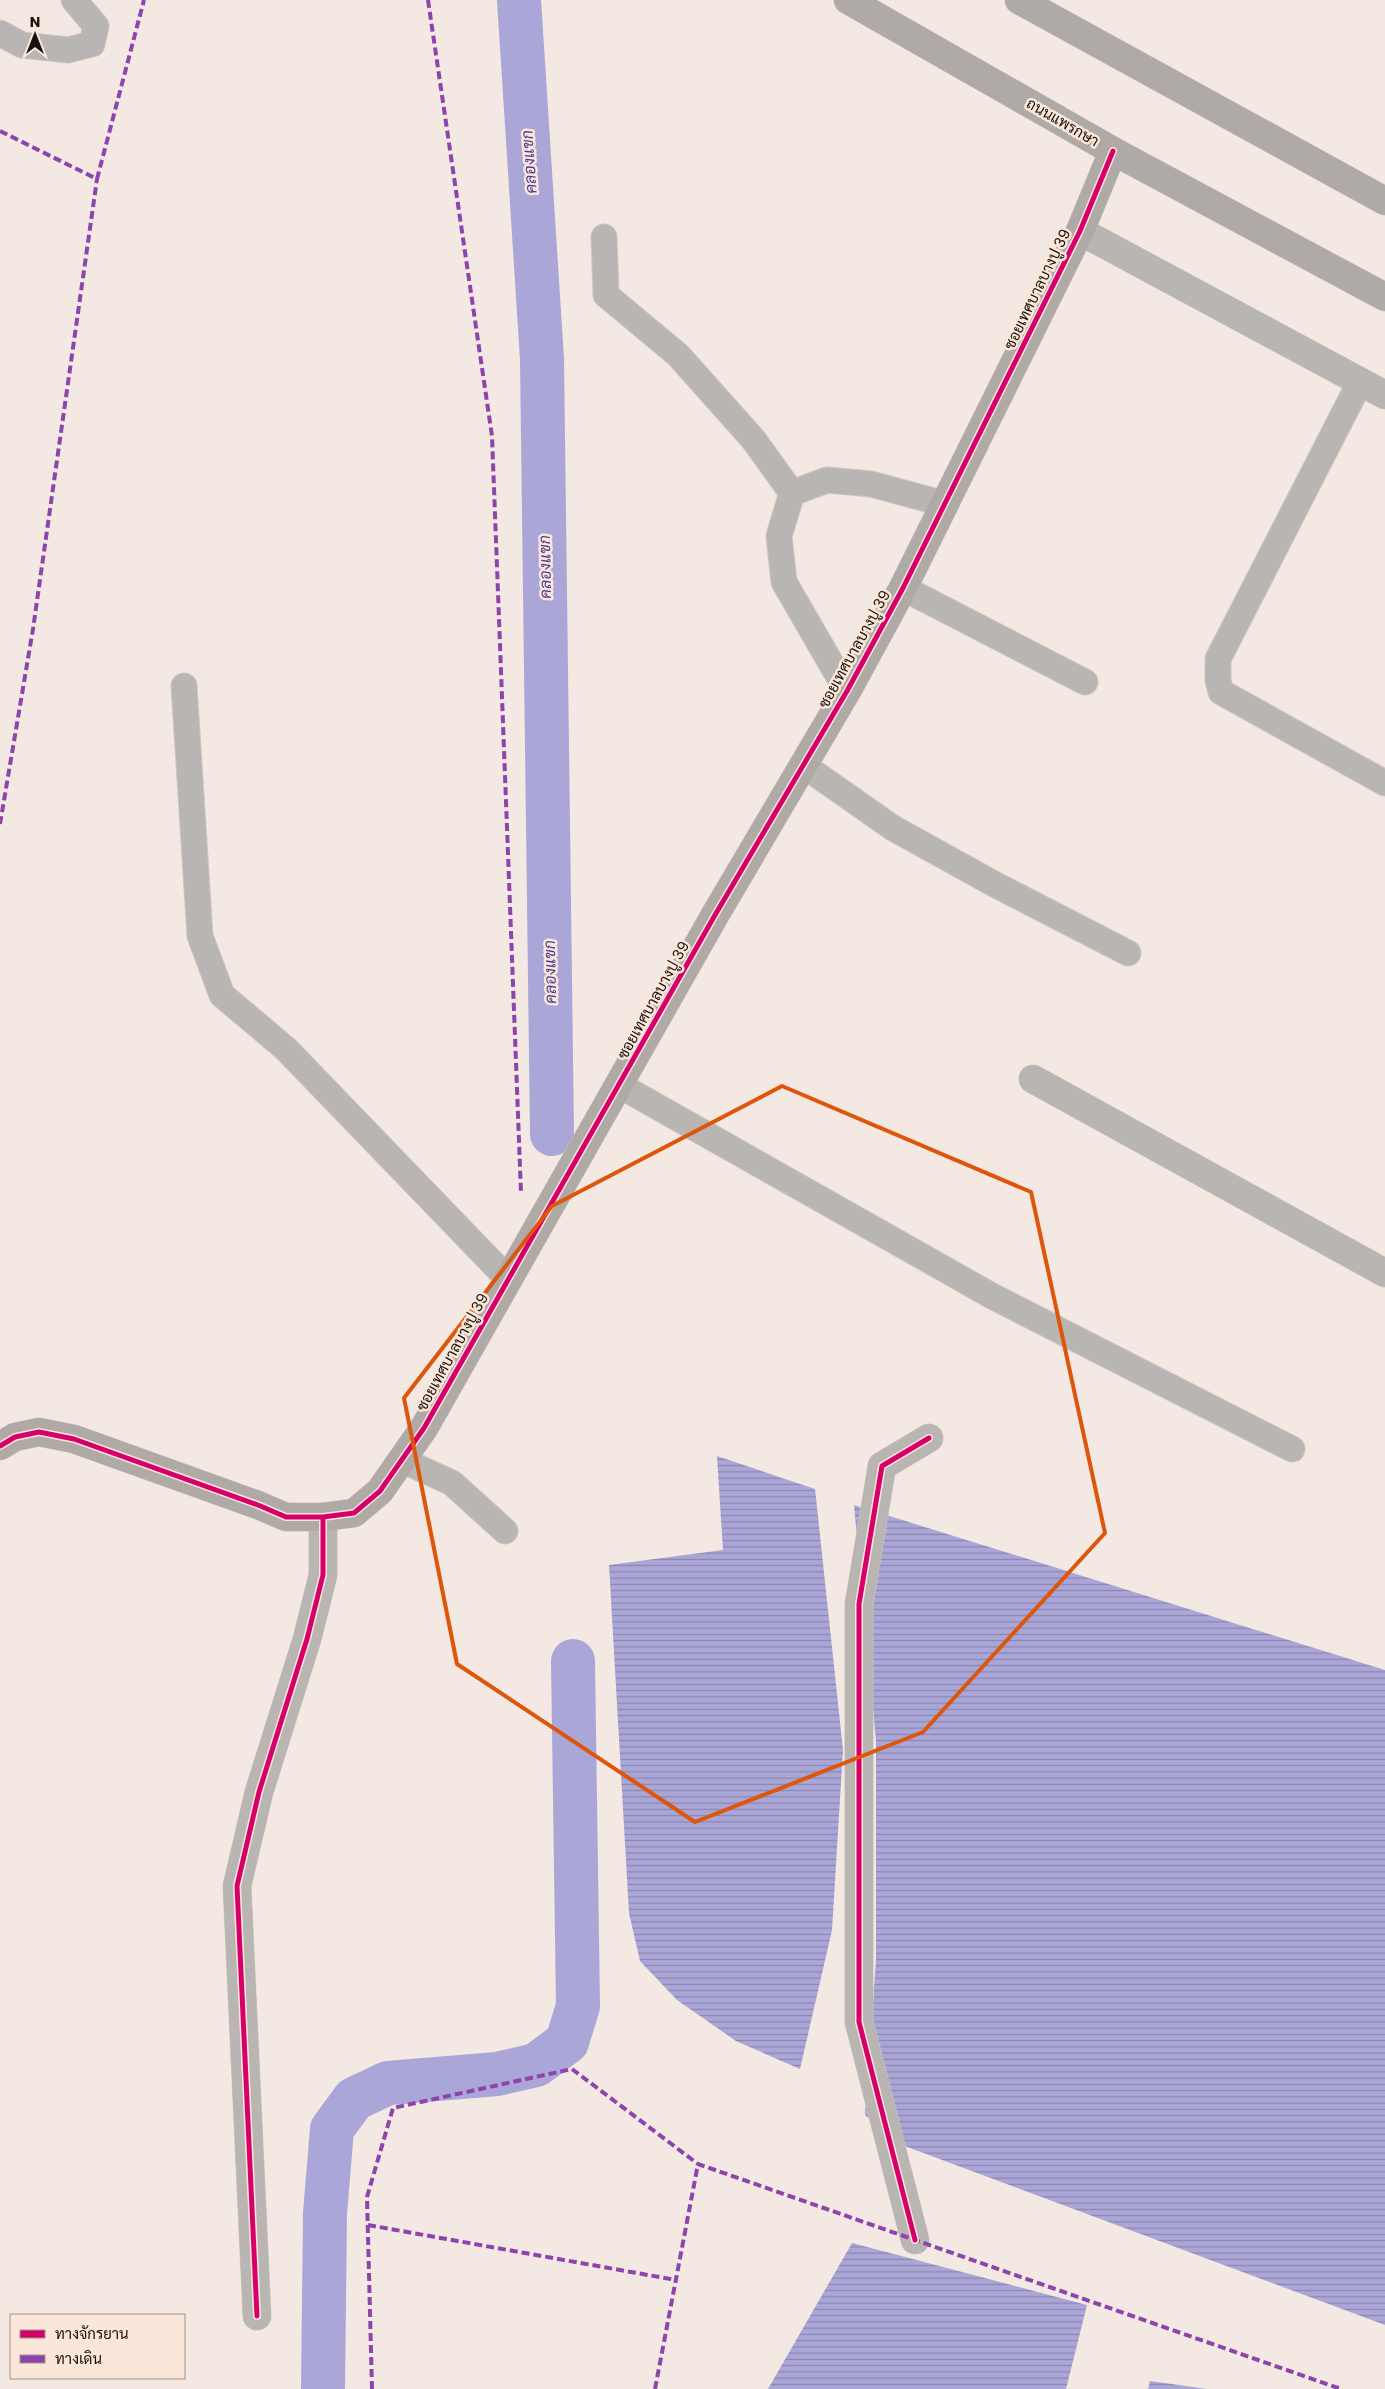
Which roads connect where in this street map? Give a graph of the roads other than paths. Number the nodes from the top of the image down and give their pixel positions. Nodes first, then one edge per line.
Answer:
1 (74, 0) edge
2 (848, 0) edge
3 (1020, 0) edge
4 (0, 33) edge
5 (1113, 150) junction
6 (1385, 201) edge
7 (1080, 231) junction
8 (604, 237) dead end
9 (1385, 297) edge
10 (1360, 382) junction
11 (1385, 395) edge
12 (792, 493) junction
13 (946, 504) junction
14 (903, 588) junction
15 (1085, 682) dead end
16 (184, 686) dead end
17 (847, 691) junction
18 (803, 765) junction
19 (1385, 783) edge
20 (1128, 952) dead end
21 (1033, 1079) dead end
22 (619, 1085) junction
23 (1385, 1273) edge
24 (508, 1279) junction
25 (929, 1438) dead end
26 (0, 1446) edge
27 (1292, 1449) dead end
28 (402, 1460) junction
29 (323, 1517) junction
30 (505, 1531) dead end
31 (915, 2240) dead end
32 (257, 2316) dead end

1 - 4 lane
2 - 5 street, ถนนแพรกษา
3 - 6 street
5 - 7 street, ซอยเทศบาลบางปู 39
5 - 9 street, ถนนแพรกษา
7 - 10 street
7 - 13 street, ซอยเทศบาลบางปู 39
8 - 12 lane
10 - 11 street
10 - 19 lane
12 - 13 lane
12 - 17 lane
13 - 14 street, ซอยเทศบาลบางปู 39
14 - 15 lane
14 - 17 street, ซอยเทศบาลบางปู 39
16 - 24 lane
17 - 18 street, ซอยเทศบาลบางปู 39
18 - 20 lane
18 - 22 street, ซอยเทศบาลบางปู 39
21 - 23 street
22 - 24 street, ซอยเทศบาลบางปู 39
22 - 27 lane
24 - 28 street, ซอยเทศบาลบางปู 39
25 - 31 street
26 - 29 street, ซอยเทศบาลบางปู 39
28 - 29 street, ซอยเทศบาลบางปู 39
28 - 30 lane
29 - 32 street

